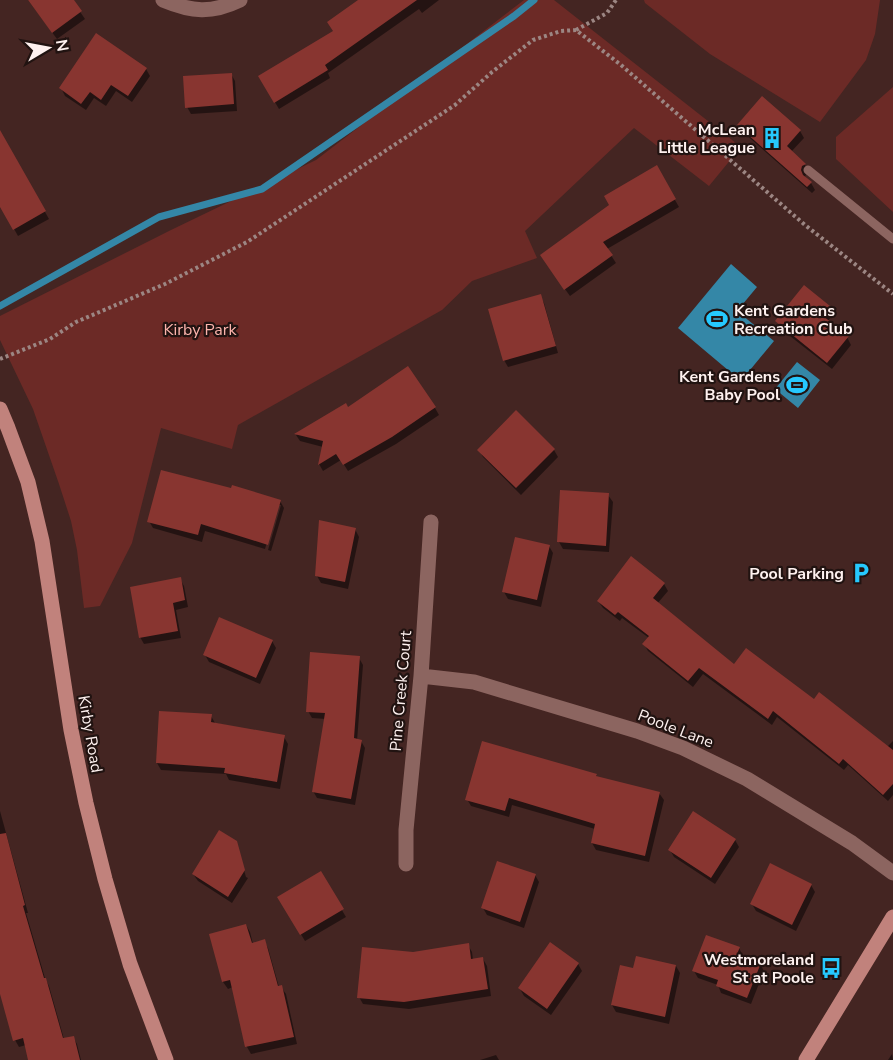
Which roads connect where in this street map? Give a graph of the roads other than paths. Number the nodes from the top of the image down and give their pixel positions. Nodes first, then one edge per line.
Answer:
1 (163, 0) edge
2 (240, 0) edge
3 (808, 170) dead end
4 (893, 239) edge
5 (0, 409) edge
6 (431, 522) dead end
7 (421, 676) junction
8 (406, 864) dead end
9 (893, 873) edge
10 (893, 917) edge
11 (166, 1060) edge
12 (806, 1060) edge

1 - 2 street
3 - 4 lane
5 - 11 main road, Kirby Road
6 - 7 street, Pine Creek Court
7 - 8 street, Pine Creek Court
7 - 9 street, Poole Lane
10 - 12 main road

